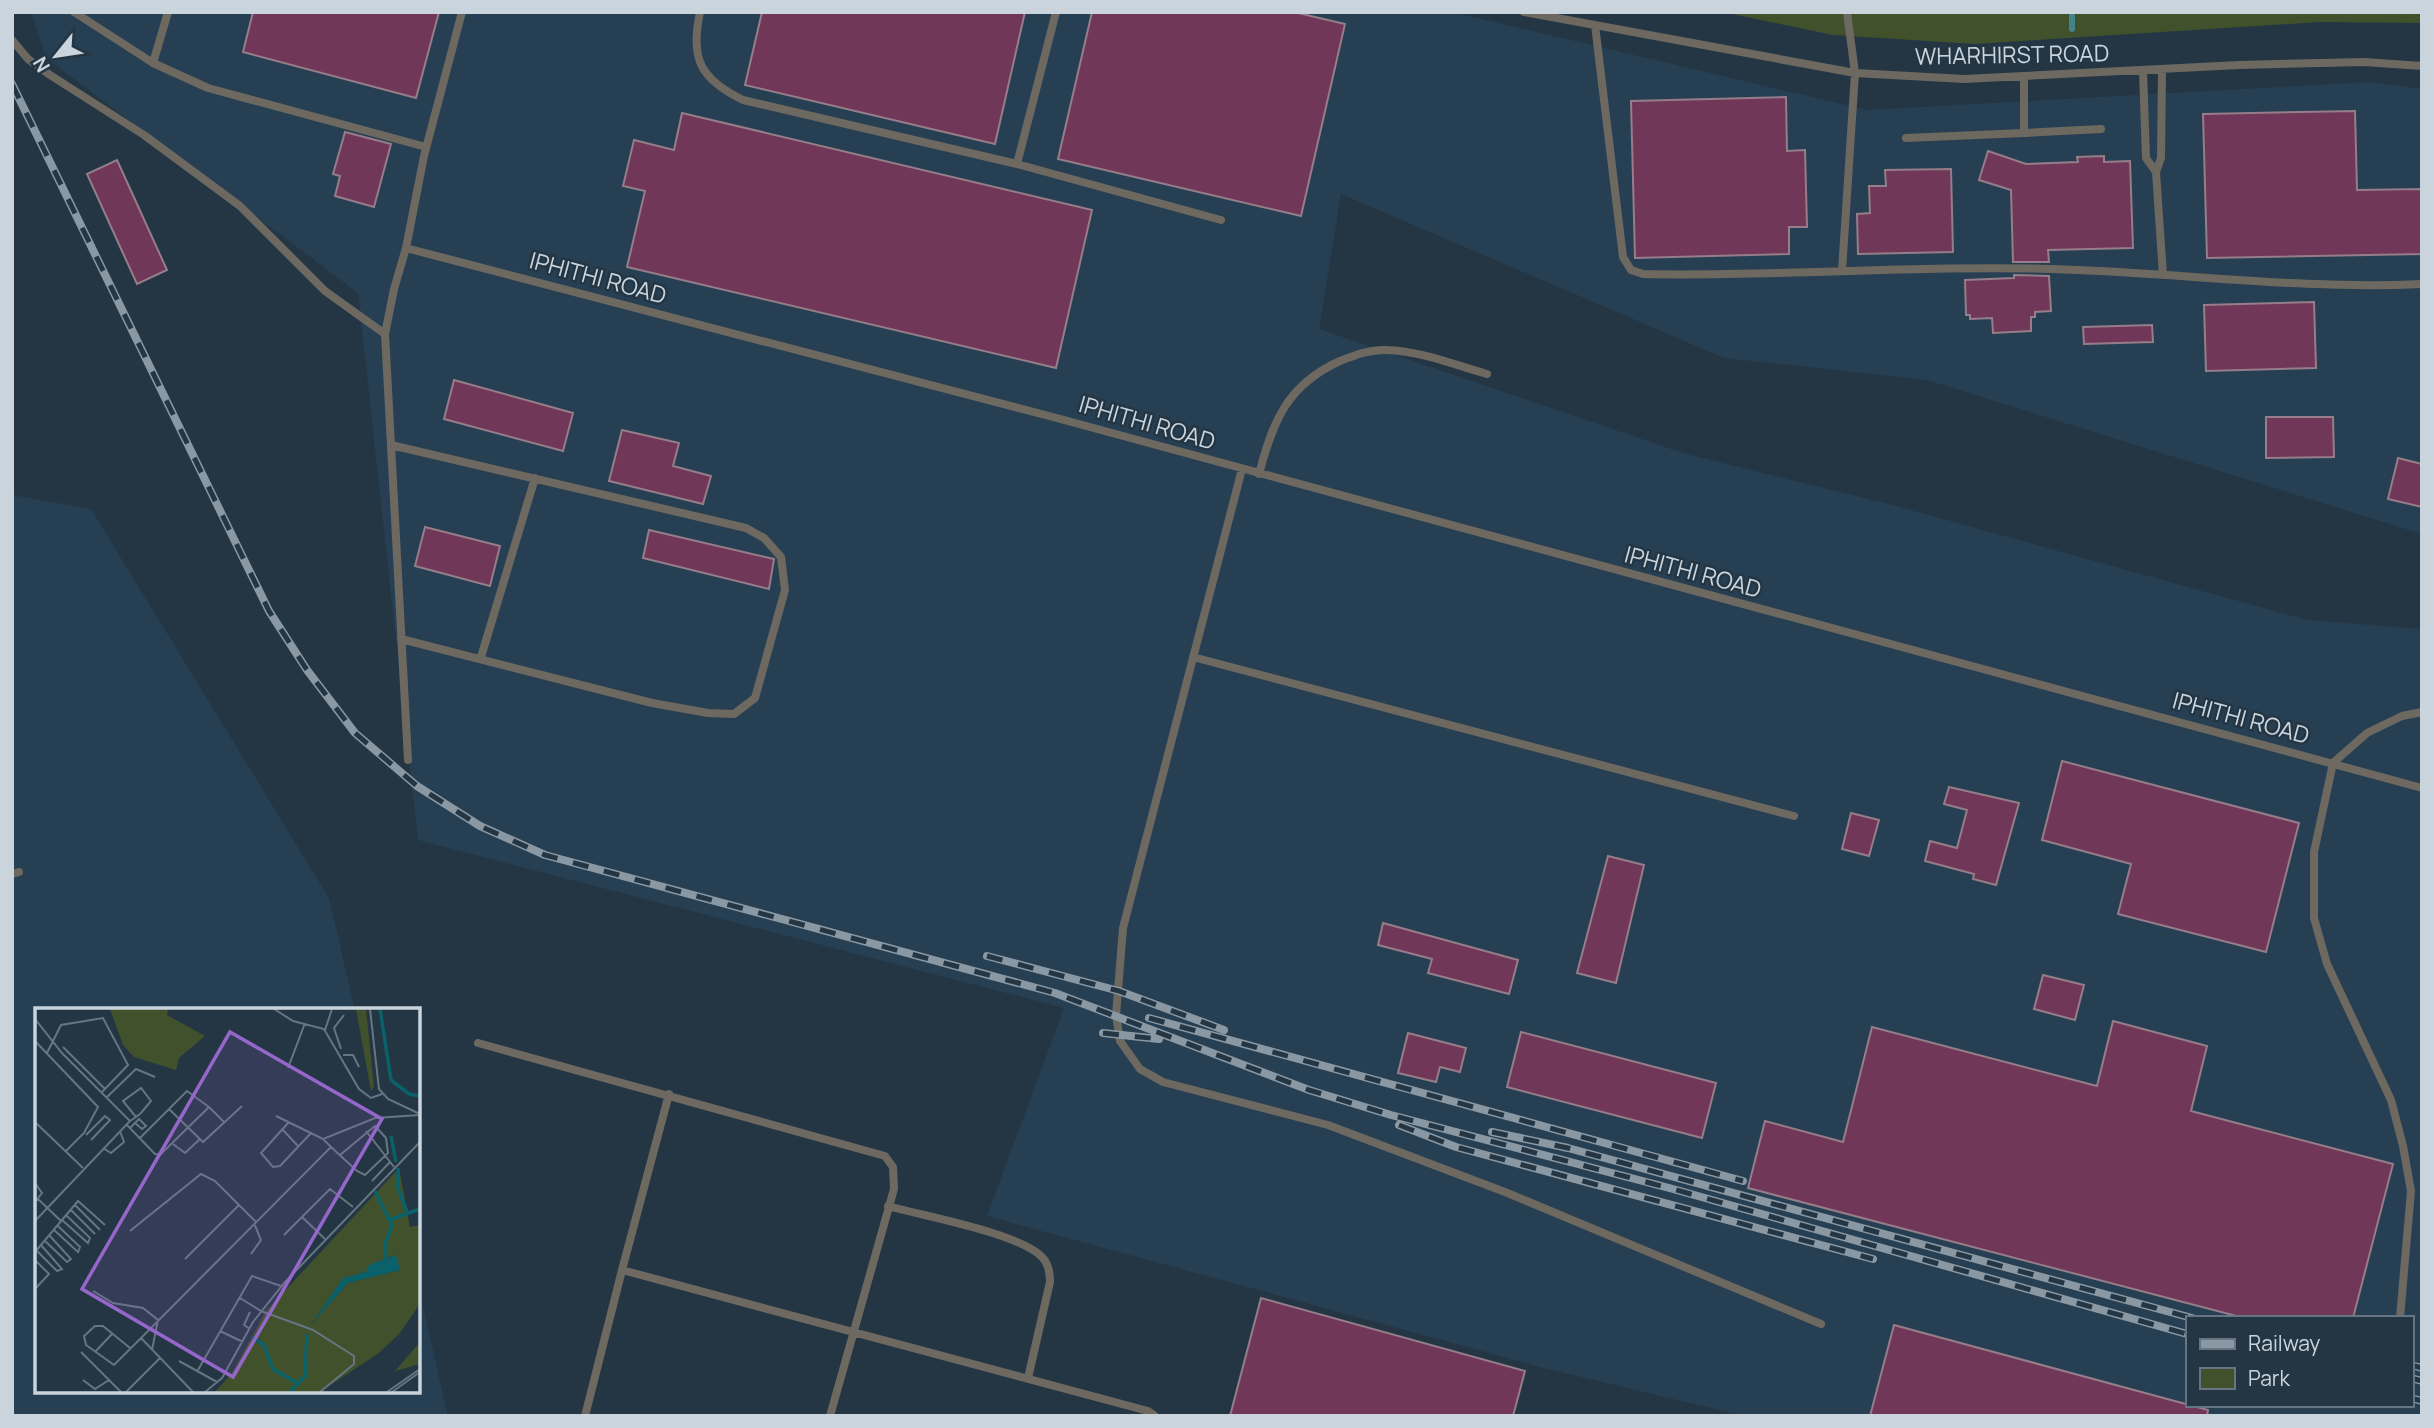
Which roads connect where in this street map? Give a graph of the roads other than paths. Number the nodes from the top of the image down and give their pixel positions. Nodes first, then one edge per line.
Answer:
1 (74, 12) edge
2 (168, 12) edge
3 (463, 12) edge
4 (700, 12) edge
5 (1056, 12) edge
6 (1524, 12) edge
7 (1847, 12) edge
8 (1595, 25) junction
9 (12, 40) edge
10 (153, 63) junction
11 (2422, 66) edge
12 (2162, 70) junction
13 (2143, 71) junction
14 (1855, 72) junction
15 (2024, 77) junction
16 (2101, 129) dead end
17 (2024, 133) junction
18 (1906, 138) dead end
19 (426, 147) junction
20 (1017, 164) junction
21 (2156, 172) junction
22 (1221, 220) dead end
23 (406, 248) junction
24 (1842, 271) junction
25 (2163, 275) junction
26 (2422, 284) edge
27 (385, 334) junction
28 (1487, 374) dead end
29 (391, 445) junction
30 (1242, 470) junction
31 (1259, 474) junction
32 (535, 478) junction
33 (401, 639) junction
34 (481, 657) junction
35 (1193, 657) junction
36 (2422, 712) edge
37 (408, 760) dead end
38 (2333, 763) junction
39 (2422, 788) edge
40 (1794, 816) dead end
41 (478, 1043) dead end
42 (669, 1094) junction
43 (888, 1206) junction
44 (622, 1270) junction
45 (2400, 1316) edge
46 (1821, 1324) dead end
47 (853, 1332) junction
48 (1028, 1378) junction
49 (585, 1416) edge
50 (830, 1416) edge
51 (1155, 1416) edge

1 - 10 lane
2 - 10 lane
3 - 19 lane
4 - 20 lane
5 - 20 lane
6 - 8 lane, WHARHIRST ROAD
7 - 14 lane
8 - 14 lane, WHARHIRST ROAD
8 - 24 lane
9 - 27 lane
10 - 19 lane
11 - 12 lane, WHARHIRST ROAD
12 - 13 lane, WHARHIRST ROAD
12 - 21 lane
13 - 15 lane, WHARHIRST ROAD
13 - 21 lane
14 - 15 lane, WHARHIRST ROAD
14 - 24 lane
15 - 17 lane
16 - 17 lane
17 - 18 lane
19 - 23 lane
20 - 22 lane
21 - 25 lane
23 - 27 lane
23 - 30 lane, IPHITHI ROAD
24 - 25 lane
25 - 26 lane
27 - 29 lane
28 - 31 lane
29 - 32 lane
29 - 33 lane
30 - 31 lane, IPHITHI ROAD
30 - 35 lane
31 - 38 lane, IPHITHI ROAD
32 - 34 lane
32 - 34 lane
33 - 34 lane
33 - 37 lane
35 - 40 lane
35 - 46 lane
36 - 38 lane
38 - 39 lane, IPHITHI ROAD
38 - 45 lane
41 - 42 lane
42 - 43 lane
42 - 44 lane
43 - 47 lane
43 - 48 lane
44 - 47 lane
44 - 49 lane
47 - 48 lane
47 - 50 lane
48 - 51 lane

